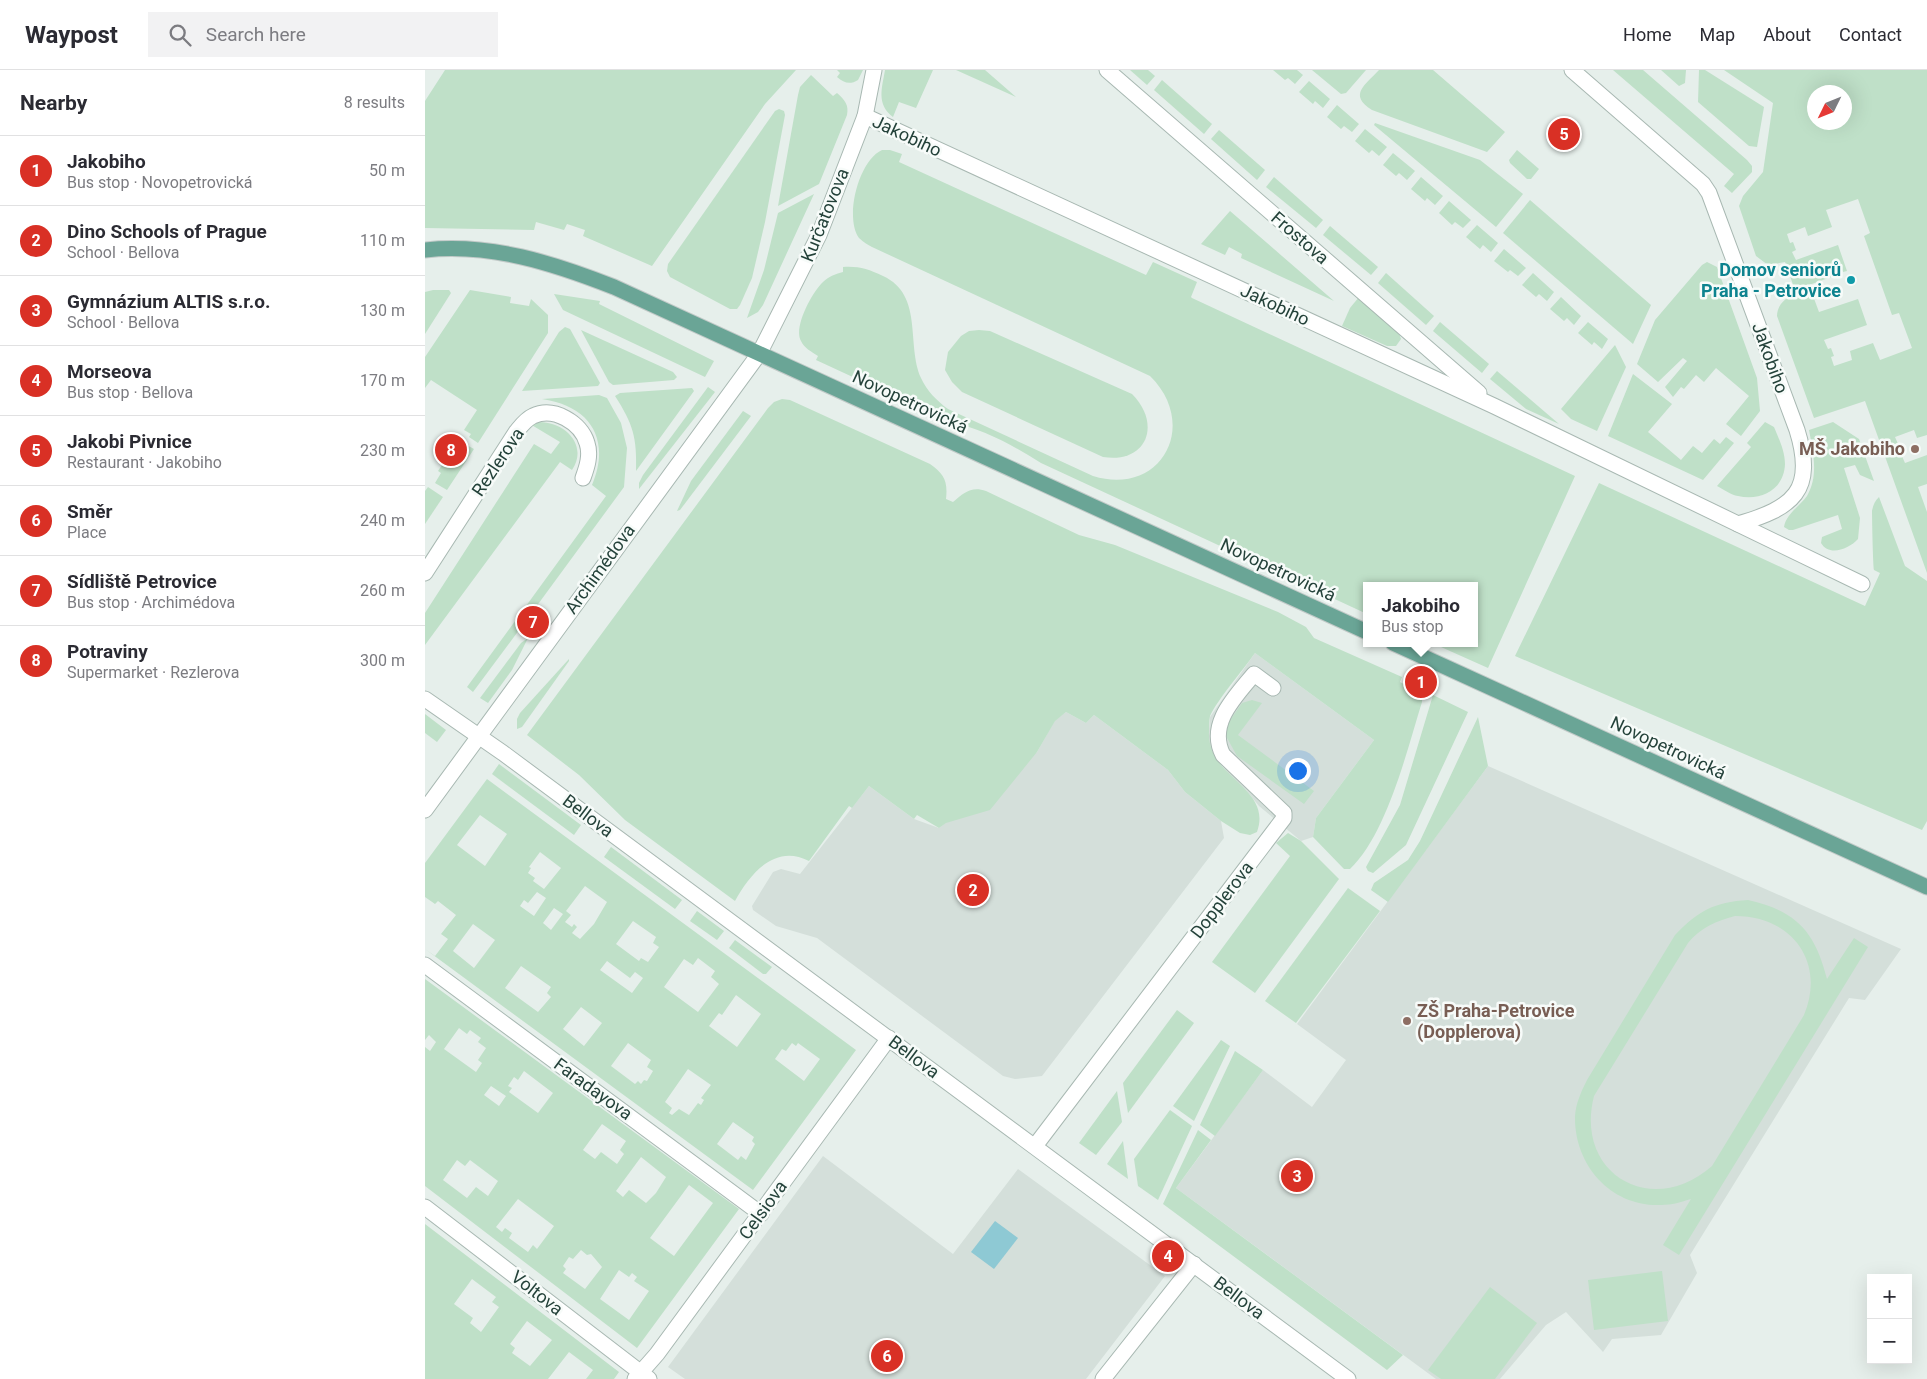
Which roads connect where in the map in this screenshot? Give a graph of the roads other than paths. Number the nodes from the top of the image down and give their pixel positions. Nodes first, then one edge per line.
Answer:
1 (874, 70) edge
2 (1107, 70) edge
3 (1572, 70) edge
4 (865, 116) junction
5 (425, 250) edge
6 (759, 354) junction
7 (1494, 406) junction
8 (583, 478) dead end
9 (1738, 524) junction
10 (425, 573) edge
11 (1862, 584) dead end
12 (1363, 630) edge
13 (1402, 647) edge
14 (1273, 688) dead end
15 (425, 699) edge
16 (479, 736) junction
17 (425, 810) edge
18 (1927, 887) edge
19 (425, 965) edge
20 (889, 1038) junction
21 (1035, 1146) junction
22 (425, 1207) edge
23 (761, 1214) junction
24 (1194, 1264) junction
25 (641, 1377) edge
26 (1103, 1379) edge
27 (1348, 1379) edge

1 - 4 street, Kurčatovova
2 - 7 street, Frostova
3 - 9 street, Jakobiho
4 - 6 street, Kurčatovova
4 - 7 street, Jakobiho
5 - 6 main road, Novopetrovická
6 - 12 main road, Novopetrovická
6 - 16 street, Archimédova
7 - 9 street, Jakobiho
8 - 10 street, Rezlerova
9 - 11 street, Jakobiho
13 - 18 main road, Novopetrovická
14 - 21 street, Dopplerova
15 - 16 street, Bellova
16 - 17 street, Archimédova
16 - 20 street, Bellova
19 - 23 street, Faradayova
20 - 21 street, Bellova
20 - 23 street, Celsiova
21 - 24 street, Bellova
22 - 25 street, Voltova
23 - 25 street, Celsiova
24 - 26 street
24 - 27 street, Bellova

